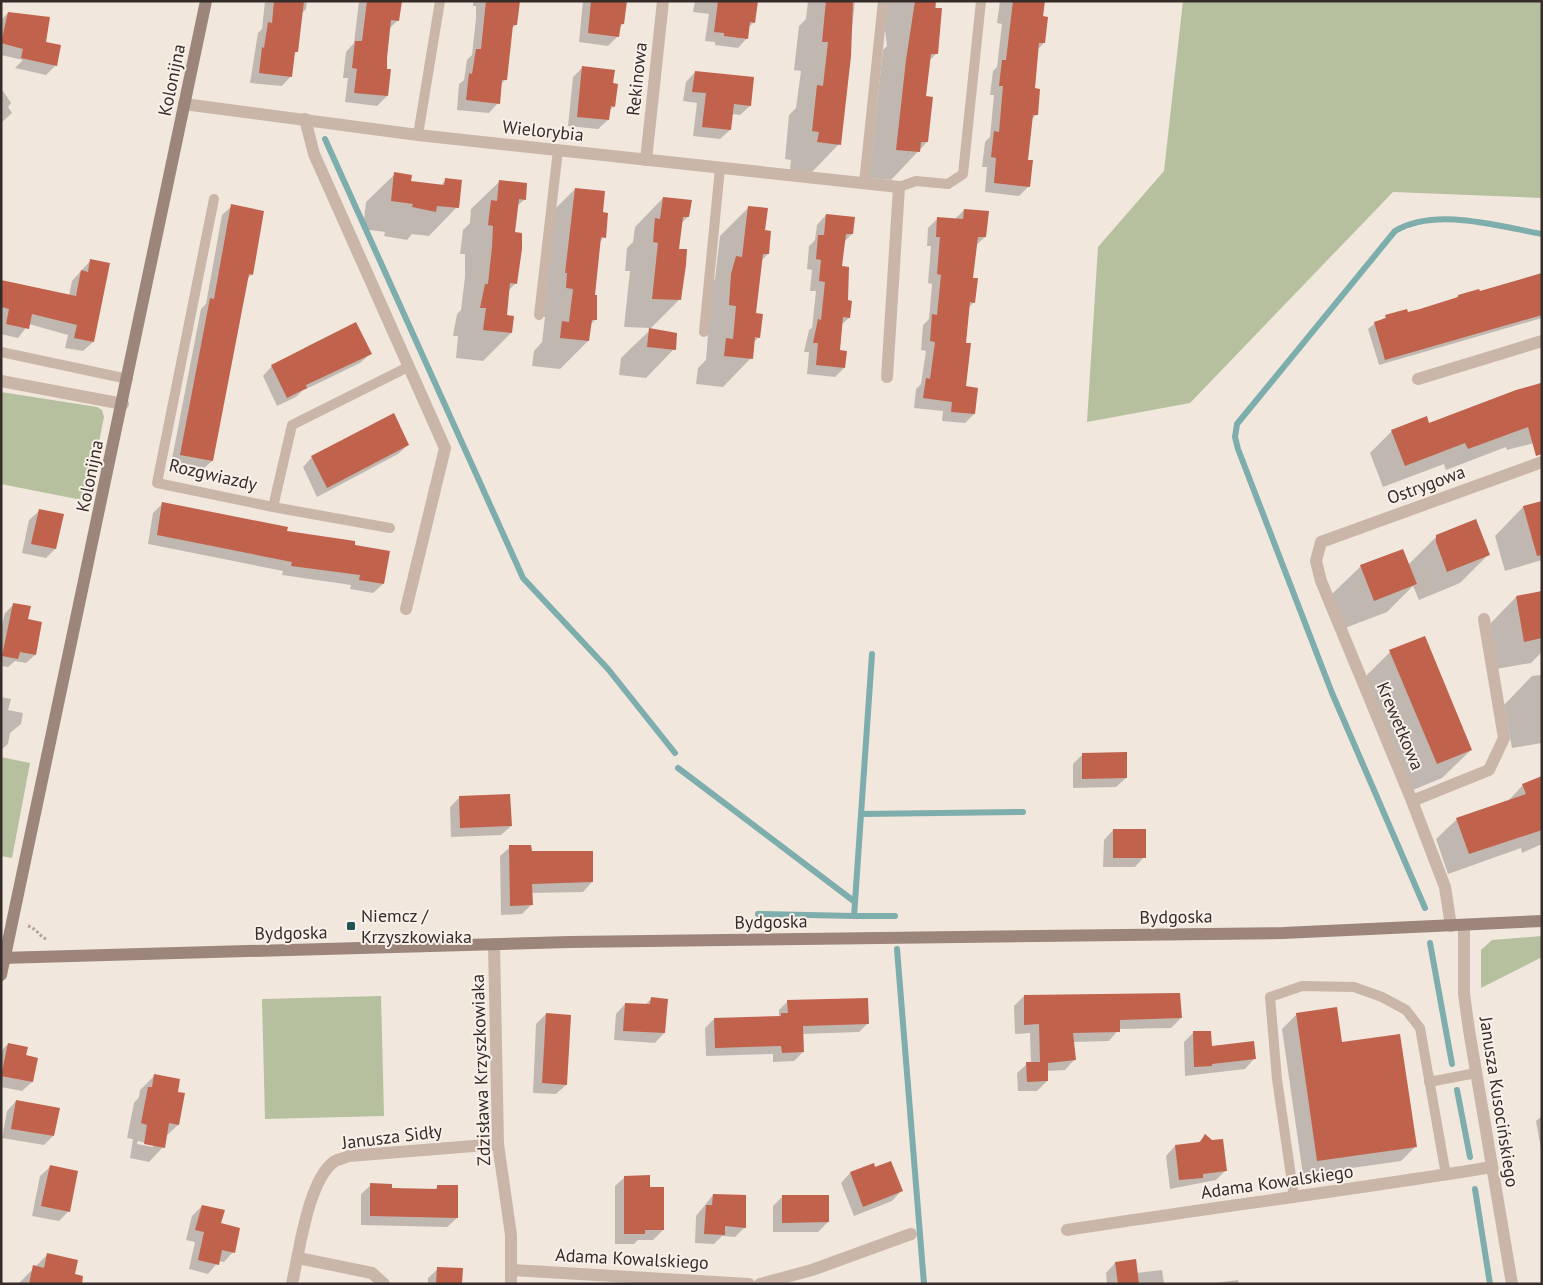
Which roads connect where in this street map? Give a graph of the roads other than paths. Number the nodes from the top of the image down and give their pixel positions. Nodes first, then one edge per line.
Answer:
1 (206, 1) edge
2 (440, 1) edge
3 (663, 1) edge
4 (883, 1) edge
5 (981, 1) edge
6 (184, 104) junction
7 (305, 119) junction
8 (418, 135) junction
9 (558, 150) junction
10 (646, 160) junction
11 (720, 168) junction
12 (864, 183) junction
13 (899, 187) junction
14 (214, 200) dead end
15 (539, 315) dead end
16 (704, 332) dead end
17 (1542, 341) edge
18 (1, 352) edge
19 (408, 367) junction
20 (887, 377) dead end
21 (128, 379) junction
22 (1418, 379) dead end
23 (1, 381) edge
24 (123, 404) junction
25 (1542, 462) edge
26 (272, 507) junction
27 (390, 528) dead end
28 (1321, 542) joint
29 (406, 609) dead end
30 (1484, 619) dead end
31 (1412, 801) junction
32 (1542, 921) edge
33 (1457, 925) junction
34 (494, 944) junction
35 (3, 958) edge
36 (1, 975) edge
37 (1476, 1073) junction
38 (1429, 1082) junction
39 (498, 1144) junction
40 (1492, 1167) junction
41 (1446, 1175) junction
42 (1294, 1197) junction
43 (1067, 1230) dead end
44 (911, 1234) dead end
45 (298, 1258) junction
46 (512, 1270) junction
47 (292, 1284) edge
48 (384, 1284) edge
49 (511, 1284) edge
50 (749, 1284) edge
51 (760, 1284) edge
52 (1512, 1284) edge

1 - 6 street, Kolonijna
2 - 8 lane
3 - 10 street, Rekinowa
4 - 12 lane
5 - 13 lane
6 - 7 street, Wielorybia
6 - 21 street, Kolonijna
7 - 8 street, Wielorybia
7 - 19 street
8 - 9 street, Wielorybia
9 - 10 street, Wielorybia
9 - 15 lane
10 - 11 street, Wielorybia
11 - 12 street, Wielorybia
11 - 16 lane
12 - 13 street, Wielorybia
13 - 20 street
14 - 26 lane, Rozgwiazdy
17 - 22 street
18 - 21 lane
19 - 26 lane, Rozgwiazdy
19 - 29 street
21 - 24 street, Kolonijna
23 - 24 street
24 - 35 street, Kolonijna
25 - 28 street, Ostrygowa
26 - 27 lane
28 - 31 street, Krewetkowa
30 - 31 street
31 - 33 street, Krewetkowa
32 - 33 street, Bydgoska
33 - 34 street, Bydgoska
33 - 37 street, Janusza Kusocińskiego
34 - 35 street, Bydgoska
34 - 39 street, Zdzisława Krzyszkowiaka
35 - 36 street, Kolonijna
37 - 38 lane
37 - 40 street, Janusza Kusocińskiego
38 - 41 lane
38 - 42 lane
39 - 45 street, Janusza Sidły
39 - 46 street, Zdzisława Krzyszkowiaka
40 - 41 street, Adama Kowalskiego
40 - 52 street, Janusza Kusocińskiego
41 - 42 street, Adama Kowalskiego
42 - 43 street, Adama Kowalskiego
44 - 51 street
45 - 47 street, Janusza Sidły
45 - 48 street
46 - 49 street, Zdzisława Krzyszkowiaka
46 - 50 street, Adama Kowalskiego

